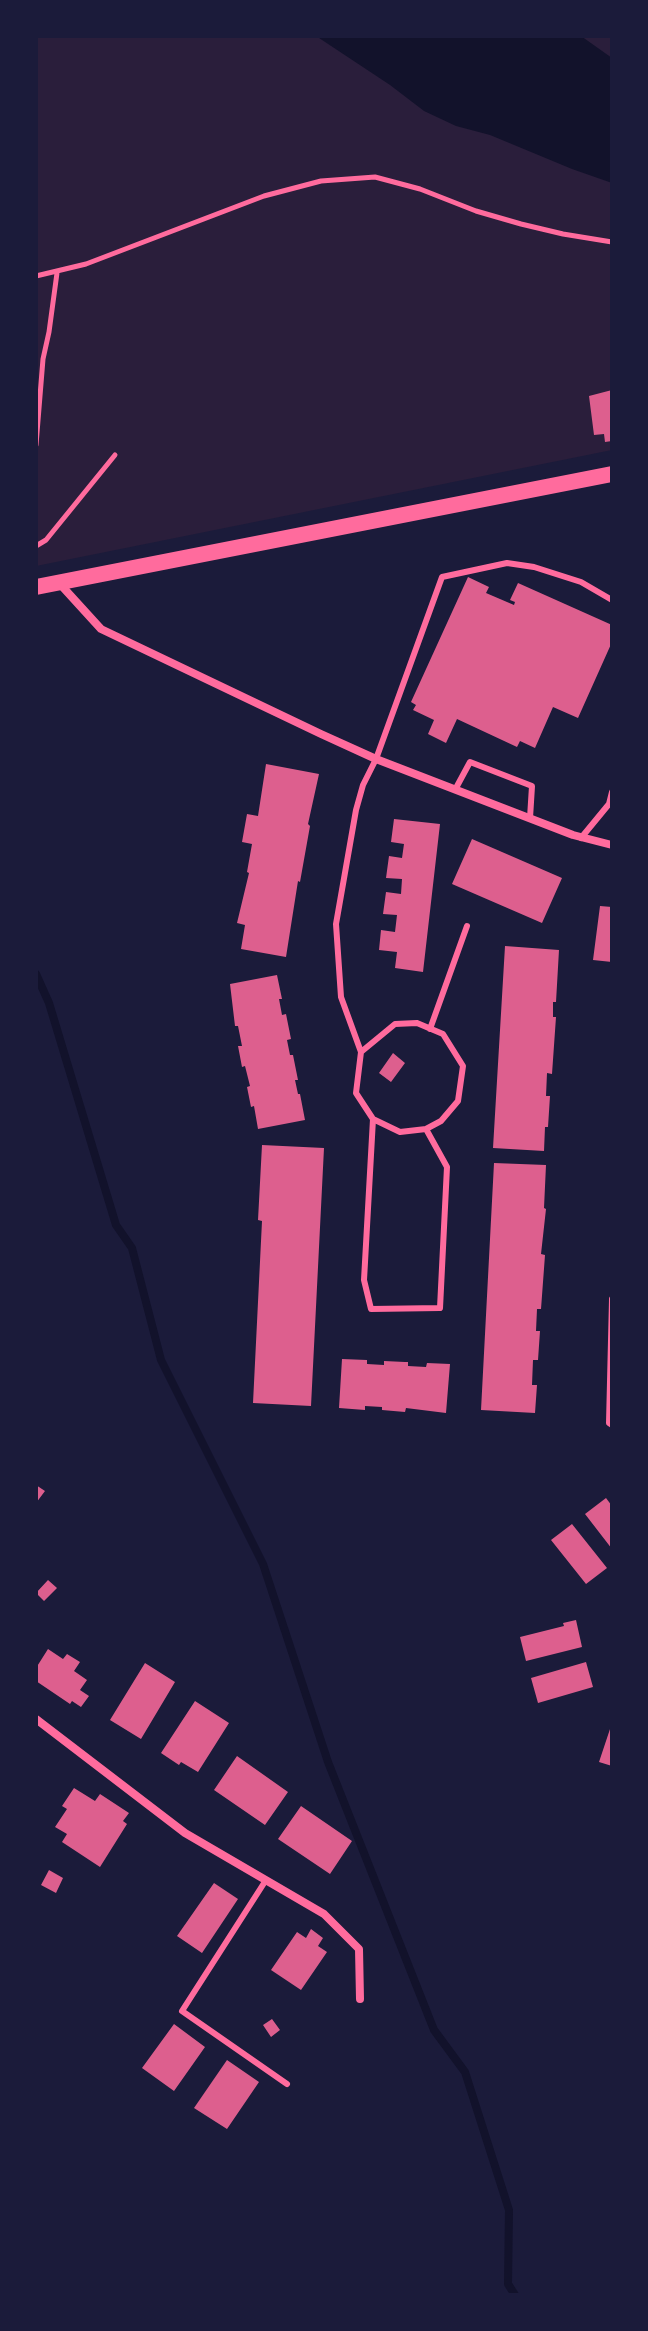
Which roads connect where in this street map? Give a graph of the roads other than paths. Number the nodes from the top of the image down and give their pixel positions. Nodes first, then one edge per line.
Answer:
1 (612, 474) edge
2 (60, 584) junction
3 (36, 587) edge
4 (612, 600) edge
5 (376, 759) junction
6 (456, 788) junction
7 (612, 792) edge
8 (610, 804) edge
9 (530, 818) junction
10 (581, 838) junction
11 (612, 845) edge
12 (467, 926) dead end
13 (430, 1029) junction
14 (361, 1052) junction
15 (373, 1119) junction
16 (426, 1129) junction
17 (612, 1299) edge
18 (612, 1425) edge
19 (36, 1719) edge
20 (266, 1880) junction
21 (360, 1999) dead end
22 (287, 2084) dead end

1 - 2 main road
2 - 3 main road
2 - 5 street
4 - 5 lane
5 - 6 street
5 - 14 lane
6 - 9 street
6 - 9 lane
7 - 8 lane
8 - 10 lane
9 - 10 street
10 - 11 street
12 - 13 lane
13 - 14 lane
13 - 16 lane
14 - 15 lane
15 - 16 lane
15 - 16 lane
17 - 18 lane
19 - 20 street
20 - 21 street
20 - 22 lane

